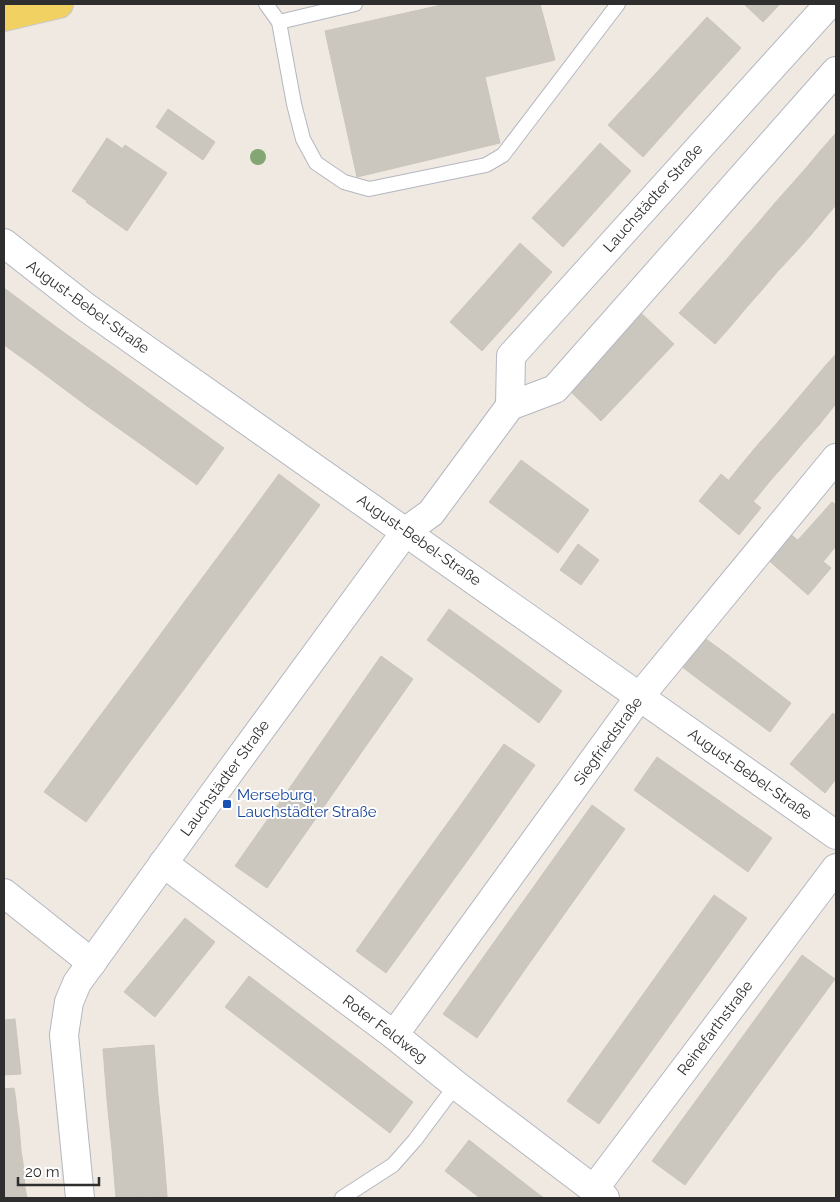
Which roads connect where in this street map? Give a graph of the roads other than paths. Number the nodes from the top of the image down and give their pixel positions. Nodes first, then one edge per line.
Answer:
1 (59, 4) edge
2 (266, 4) edge
3 (355, 4) edge
4 (618, 4) edge
5 (830, 4) edge
6 (4, 17) edge
7 (279, 22) junction
8 (836, 71) edge
9 (4, 243) edge
10 (510, 406) junction
11 (836, 458) edge
12 (406, 531) junction
13 (640, 696) junction
14 (836, 835) edge
15 (163, 863) junction
16 (836, 868) edge
17 (4, 893) edge
18 (92, 963) junction
19 (394, 1035) junction
20 (456, 1085) junction
21 (599, 1193) edge
22 (80, 1198) edge
23 (342, 1198) edge

1 - 6 main road
2 - 7 lane
3 - 7 lane
4 - 7 lane
5 - 10 street, Lauchstädter Straße
8 - 10 street
9 - 12 street, August-Bebel-Straße
10 - 12 street, Lauchstädter Straße
11 - 13 street, Siegfriedstraße
12 - 13 street, August-Bebel-Straße
12 - 15 street, Lauchstädter Straße
13 - 14 street, August-Bebel-Straße
13 - 19 street, Siegfriedstraße
15 - 18 street, Lauchstädter Straße
15 - 19 street, Roter Feldweg
16 - 21 street, Reinefarthstraße
17 - 18 street
18 - 22 street, Lauchstädter Straße
19 - 20 street, Roter Feldweg
20 - 21 street, Roter Feldweg
20 - 23 lane

